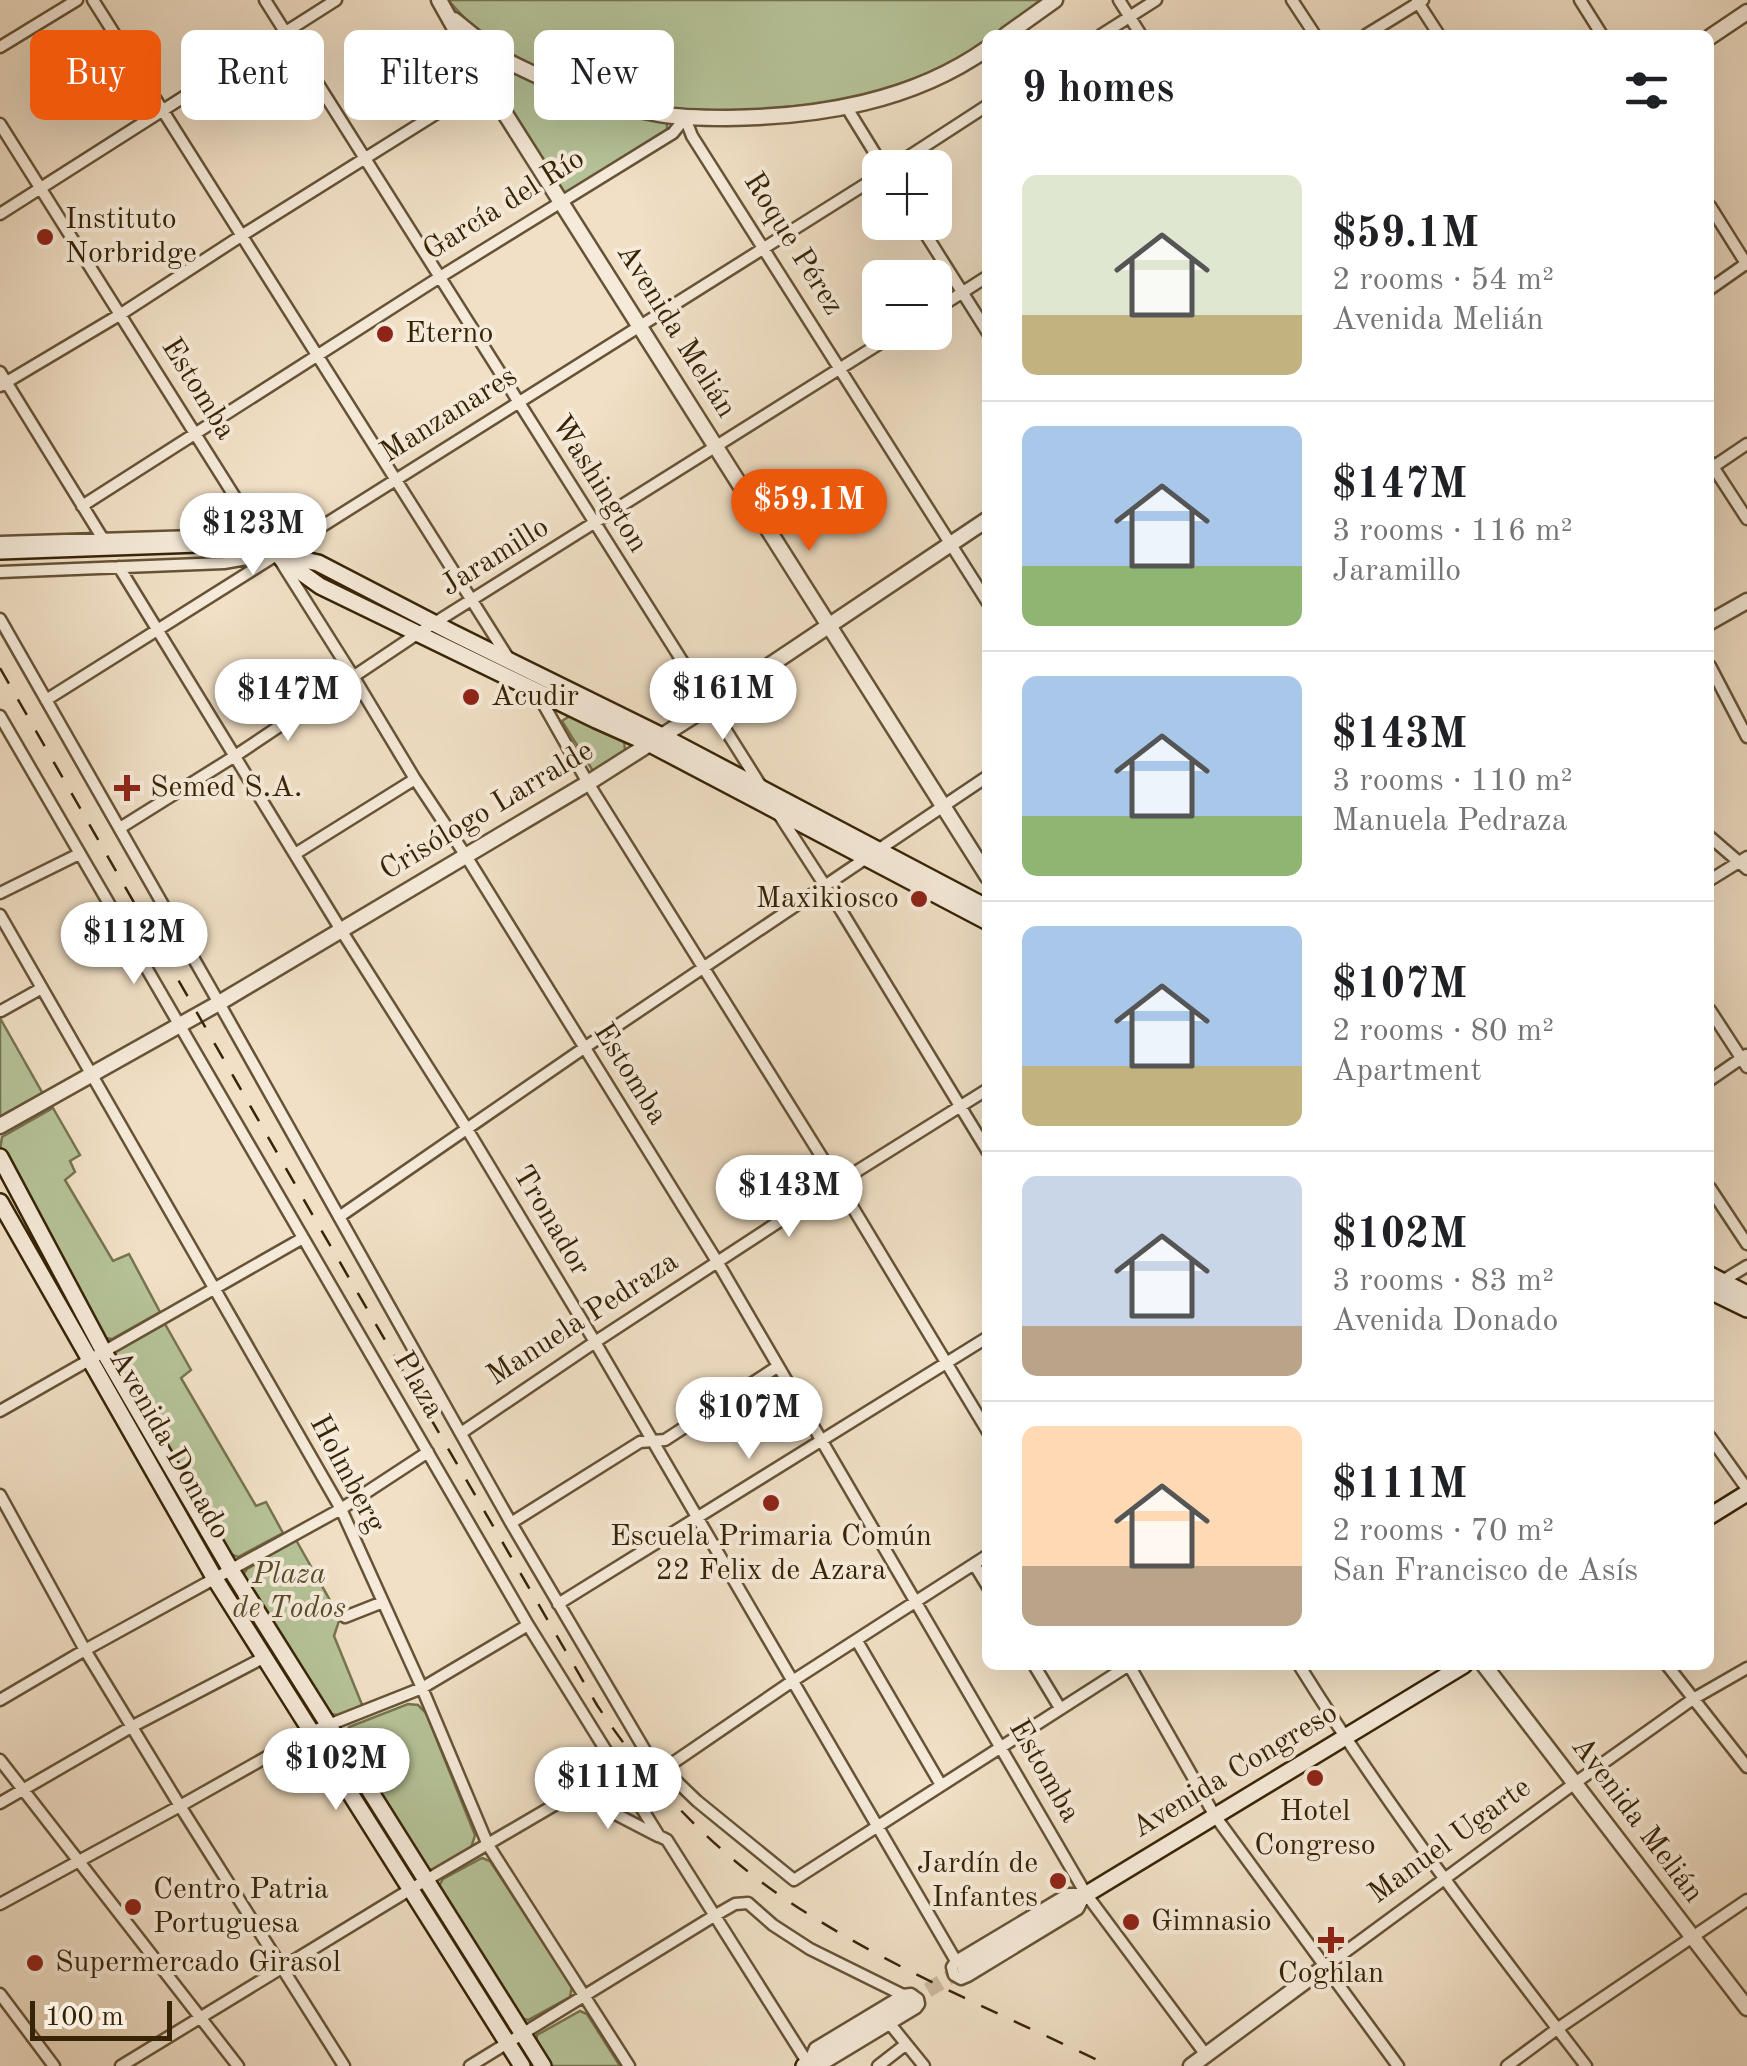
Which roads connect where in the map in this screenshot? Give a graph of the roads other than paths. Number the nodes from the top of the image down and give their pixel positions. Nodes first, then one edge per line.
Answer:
1 (77, 0) edge
2 (94, 0) edge
3 (265, 0) edge
4 (336, 0) edge
5 (439, 0) edge
6 (1055, 0) edge
7 (1119, 0) edge
8 (1156, 0) edge
9 (1292, 0) edge
10 (1580, 0) edge
11 (1743, 0) edge
12 (1419, 1) edge
13 (1747, 10) edge
14 (449, 16) junction
15 (1130, 17) junction
16 (284, 30) edge
17 (291, 30) edge
18 (457, 30) edge
19 (466, 30) edge
20 (1013, 30) edge
21 (1109, 30) edge
22 (1138, 30) edge
23 (1311, 30) edge
24 (1374, 30) edge
25 (1436, 30) edge
26 (1599, 30) edge
27 (1714, 34) edge
28 (0, 47) edge
29 (982, 56) edge
30 (514, 65) edge
31 (324, 93) edge
32 (181, 99) edge
33 (847, 108) junction
34 (982, 109) edge
35 (164, 110) junction
36 (685, 118) junction
37 (424, 120) edge
38 (509, 120) edge
39 (0, 124) edge
40 (876, 150) edge
41 (917, 150) edge
42 (365, 157) junction
43 (862, 185) edge
44 (40, 188) junction
45 (561, 202) junction
46 (1714, 212) edge
47 (0, 214) edge
48 (240, 236) junction
49 (929, 240) edge
50 (762, 248) junction
51 (1747, 264) edge
52 (440, 277) junction
53 (982, 280) edge
54 (1714, 286) edge
55 (962, 293) junction
56 (952, 299) edge
57 (121, 314) junction
58 (640, 324) junction
59 (982, 325) edge
60 (869, 350) edge
61 (318, 357) junction
62 (839, 369) junction
63 (2, 380) edge
64 (518, 401) junction
65 (196, 435) junction
66 (1747, 444) edge
67 (717, 448) junction
68 (1714, 464) edge
69 (1714, 470) edge
70 (395, 479) junction
71 (82, 506) junction
72 (1747, 519) edge
73 (982, 523) edge
74 (595, 524) junction
75 (103, 539) junction
76 (0, 542) edge
77 (950, 544) junction
78 (0, 551) edge
79 (276, 554) junction
80 (0, 561) edge
81 (119, 567) junction
82 (0, 572) edge
83 (982, 594) edge
84 (1747, 600) edge
85 (472, 601) junction
86 (0, 619) edge
87 (1714, 620) edge
88 (434, 624) junction
89 (828, 624) junction
90 (158, 631) junction
91 (417, 634) junction
92 (510, 662) junction
93 (1714, 674) edge
94 (353, 676) junction
95 (535, 690) junction
96 (46, 700) junction
97 (709, 706) junction
98 (2, 722) edge
99 (1747, 737) edge
100 (656, 740) junction
101 (235, 756) junction
102 (415, 779) junction
103 (982, 780) edge
104 (588, 782) junction
105 (764, 790) junction
106 (942, 806) junction
107 (777, 811) junction
108 (120, 828) junction
109 (1714, 840) edge
110 (872, 853) junction
111 (79, 854) junction
112 (295, 854) junction
113 (466, 856) junction
114 (1744, 863) edge
115 (982, 868) edge
116 (1714, 878) edge
117 (825, 885) junction
118 (0, 894) edge
119 (982, 905) edge
120 (0, 916) edge
121 (982, 918) edge
122 (341, 930) junction
123 (704, 969) junction
124 (42, 988) junction
125 (220, 1003) junction
126 (1, 1011) edge
127 (1714, 1016) edge
128 (179, 1025) junction
129 (584, 1048) junction
130 (1745, 1060) edge
131 (92, 1075) junction
132 (1714, 1078) edge
133 (982, 1093) edge
134 (960, 1108) junction
135 (0, 1126) edge
136 (467, 1129) junction
137 (982, 1143) edge
138 (0, 1157) edge
139 (838, 1183) junction
140 (1714, 1194) edge
141 (0, 1202) edge
142 (339, 1218) junction
143 (302, 1238) junction
144 (1747, 1244) edge
145 (718, 1263) junction
146 (1747, 1266) edge
147 (1714, 1283) edge
148 (1714, 1284) edge
149 (1714, 1285) edge
150 (214, 1289) junction
151 (1747, 1294) edge
152 (1747, 1309) edge
153 (982, 1341) edge
154 (595, 1342) junction
155 (104, 1352) junction
156 (88, 1360) junction
157 (946, 1363) junction
158 (777, 1367) junction
159 (0, 1412) edge
160 (982, 1422) edge
161 (462, 1433) junction
162 (821, 1439) junction
163 (653, 1441) junction
164 (1714, 1443) edge
165 (428, 1452) junction
166 (1747, 1491) edge
167 (0, 1495) edge
168 (340, 1509) junction
169 (1714, 1513) edge
170 (698, 1518) junction
171 (511, 1522) junction
172 (982, 1559) edge
173 (974, 1564) junction
174 (232, 1570) junction
175 (982, 1577) edge
176 (214, 1579) junction
177 (383, 1602) junction
178 (916, 1602) junction
179 (558, 1604) junction
180 (345, 1617) dead end
181 (528, 1625) junction
182 (856, 1641) junction
183 (85, 1650) junction
184 (263, 1658) junction
185 (1747, 1668) edge
186 (1037, 1670) edge
187 (1121, 1670) edge
188 (1132, 1670) edge
189 (1303, 1670) edge
190 (1456, 1670) edge
191 (1488, 1670) edge
192 (1671, 1670) edge
193 (794, 1680) junction
194 (422, 1688) junction
195 (0, 1700) edge
196 (1693, 1700) junction
197 (1060, 1708) junction
198 (328, 1725) junction
199 (133, 1726) junction
200 (310, 1732) junction
201 (1344, 1738) junction
202 (1001, 1747) junction
203 (0, 1760) edge
204 (1747, 1767) edge
205 (664, 1769) junction
206 (619, 1773) junction
207 (1574, 1783) junction
208 (941, 1784) junction
209 (23, 1790) junction
210 (576, 1793) junction
211 (0, 1803) edge
212 (180, 1806) junction
213 (1215, 1816) junction
214 (877, 1826) junction
215 (659, 1836) junction
216 (488, 1845) junction
217 (79, 1860) junction
218 (1445, 1879) junction
219 (418, 1885) junction
220 (1086, 1894) junction
221 (1747, 1900) edge
222 (0, 1904) edge
223 (714, 1916) junction
224 (1692, 1938) junction
225 (960, 1965) joint
226 (1326, 1966) junction
227 (282, 1967) junction
228 (0, 1994) edge
229 (584, 1997) junction
230 (905, 1998) junction
231 (1747, 2008) edge
232 (200, 2017) junction
233 (890, 2024) junction
234 (1557, 2028) junction
235 (522, 2034) junction
236 (506, 2042) junction
237 (905, 2045) junction
238 (1206, 2055) junction
239 (807, 2065) edge
240 (54, 2066) edge
241 (121, 2066) edge
242 (238, 2066) edge
243 (344, 2066) edge
244 (470, 2066) edge
245 (522, 2066) edge
246 (543, 2066) edge
247 (629, 2066) edge
248 (878, 2066) edge
249 (924, 2066) edge
250 (1191, 2066) edge
251 (1398, 2066) edge
252 (1507, 2066) edge
253 (1586, 2066) edge

1 - 28 street
2 - 35 street
3 - 16 street, Washington
4 - 17 street
5 - 14 street, Avenida Melián
6 - 20 street
7 - 15 street
8 - 15 street
9 - 23 street
10 - 26 street
11 - 13 street
12 - 24 street
12 - 25 street
13 - 27 street
14 - 18 street, Avenida Melián
14 - 19 street, Avenida Melián
15 - 21 street
15 - 22 street
29 - 33 street
30 - 36 street
31 - 42 street, Washington
32 - 35 street
33 - 36 street
33 - 40 street
34 - 41 street
35 - 44 street
35 - 48 street
36 - 45 street, García del Río
36 - 50 street, Roque Pérez
37 - 42 street
38 - 45 street, Avenida Melián
39 - 44 street, Estomba
42 - 48 street
42 - 52 street, Washington
43 - 50 street, Manzanares
44 - 47 street
44 - 57 street, Estomba
45 - 52 street, García del Río
45 - 58 street, Avenida Melián
46 - 51 street
48 - 57 street
48 - 61 street
49 - 55 street
50 - 58 street, Manzanares
50 - 62 street, Roque Pérez
51 - 54 street
52 - 61 street, García del Río
52 - 64 street, Washington
53 - 55 street
55 - 56 street
55 - 59 street
57 - 63 street
57 - 65 street, Estomba
58 - 64 street, Manzanares
58 - 67 street, Avenida Melián
60 - 62 street, Jaramillo
61 - 65 street, García del Río
61 - 70 street
62 - 67 street, Jaramillo
62 - 77 street, Roque Pérez
63 - 71 street
64 - 70 street, Manzanares
64 - 74 street, Washington
65 - 71 street, García del Río
65 - 79 street, Estomba
66 - 68 street
67 - 74 street, Jaramillo
67 - 89 street, Avenida Melián
69 - 72 street
70 - 79 street, Manzanares
70 - 85 street
71 - 75 street
73 - 77 street, Crisólogo Larralde
74 - 85 street, Jaramillo
74 - 97 street, Washington
75 - 76 street
75 - 79 street
77 - 83 street, Roque Pérez
77 - 89 street, Crisólogo Larralde
78 - 79 main road
79 - 80 main road
79 - 81 street
79 - 88 main road
79 - 90 street, Manzanares
79 - 91 main road
79 - 94 street, Estomba
81 - 82 street
81 - 90 street, Tronador
84 - 87 street
85 - 88 street, Jaramillo
85 - 92 street
86 - 96 street, Plaza
88 - 91 street, Jaramillo
88 - 92 main road
89 - 97 street, Crisólogo Larralde
89 - 106 street, Avenida Melián
90 - 96 street, Manzanares
90 - 101 street, Tronador
91 - 94 street, Jaramillo
91 - 95 main road
92 - 100 main road
93 - 99 street
94 - 101 street, Jaramillo
94 - 102 street, Estomba
95 - 100 main road
95 - 104 street
96 - 108 street, Plaza
97 - 100 street, Crisólogo Larralde
97 - 105 street, Washington
98 - 111 street, Plaza
100 - 104 street, Crisólogo Larralde
100 - 105 main road
100 - 107 main road
101 - 108 street, Jaramillo
101 - 112 street, Tronador
102 - 112 street
102 - 113 street, Estomba
103 - 106 street
104 - 113 street, Crisólogo Larralde
104 - 123 street
105 - 110 main road
106 - 110 street
106 - 115 street, Avenida Melián
107 - 110 main road
107 - 117 street
108 - 125 street, Plaza
109 - 114 street
110 - 117 street
110 - 119 main road
110 - 121 main road
111 - 118 street
111 - 128 street, Plaza
112 - 122 street, Tronador
113 - 122 street, Crisólogo Larralde
113 - 129 street, Estomba
114 - 116 street
117 - 123 street
117 - 134 street
120 - 124 street, Holmberg
122 - 125 street, Crisólogo Larralde
122 - 136 street, Tronador
123 - 129 street
123 - 139 street
124 - 126 street
124 - 131 street, Holmberg
125 - 128 street, Crisólogo Larralde
125 - 142 street, Plaza
127 - 130 street
128 - 131 street, Crisólogo Larralde
128 - 143 street, Plaza
129 - 136 street
129 - 145 street, Estomba
130 - 132 street
131 - 135 street, Crisólogo Larralde
131 - 150 street, Holmberg
133 - 134 street, Manuela Pedraza
134 - 137 street
134 - 139 street, Manuela Pedraza
136 - 142 street
136 - 154 street, Tronador
138 - 155 main road
139 - 145 street, Manuela Pedraza
139 - 157 street
140 - 144 street
141 - 156 main road, Avenida Donado
142 - 161 street, Plaza
143 - 150 street
143 - 165 street, Plaza
145 - 154 street, Manuela Pedraza
145 - 158 street, Estomba
146 - 147 street
148 - 151 main road
149 - 152 main road
150 - 155 street
150 - 168 street, Holmberg
153 - 157 street
154 - 161 street, Manuela Pedraza
154 - 163 street, Tronador
155 - 156 street
155 - 174 main road
156 - 159 street
156 - 176 main road, Avenida Donado
157 - 160 street
157 - 162 street
158 - 162 street, Estomba
158 - 163 street
161 - 171 street, Plaza
162 - 170 street
162 - 178 street, Estomba
163 - 170 street, Tronador
163 - 171 street
164 - 166 street
165 - 168 street
165 - 181 street, Plaza
166 - 169 main road
167 - 183 street
168 - 174 street
168 - 177 street, Holmberg
170 - 179 street
170 - 193 street, Tronador
171 - 179 street, Plaza
172 - 173 street
173 - 175 street
173 - 178 street
174 - 176 street
174 - 198 main road
176 - 183 street
176 - 184 main road, Avenida Donado
177 - 180 street
177 - 194 street, Holmberg
178 - 182 street
178 - 202 street, Estomba
179 - 205 street, Plaza
181 - 194 street
181 - 206 street, Plaza
182 - 193 street
182 - 208 street
183 - 195 street
183 - 199 street
184 - 199 street
184 - 200 main road, Avenida Donado
185 - 196 street, Manuel Ugarte
186 - 197 street
187 - 197 street
188 - 213 street
189 - 201 street
190 - 201 main road, Avenida Congreso
191 - 207 street, Avenida Melián
192 - 196 street
193 - 205 street
193 - 214 street, Tronador
194 - 198 street
194 - 216 street, Holmberg
196 - 204 street
196 - 207 street, Manuel Ugarte
197 - 202 street
198 - 200 street
198 - 219 main road
199 - 209 street
199 - 212 street
200 - 212 street
200 - 219 main road, Avenida Donado
201 - 213 main road, Avenida Congreso
201 - 218 street
202 - 208 street
202 - 220 street, Estomba
203 - 209 street
205 - 214 street, Plaza
206 - 210 street
206 - 215 street, Plaza
207 - 218 street, Manuel Ugarte
207 - 224 street, Avenida Melián
208 - 214 street
209 - 211 street
209 - 217 street
210 - 215 street
210 - 216 street
212 - 217 street
212 - 227 street
213 - 220 main road, Avenida Congreso
213 - 226 street
214 - 225 street, Tronador
215 - 223 street, Plaza
216 - 219 street
216 - 229 street, Holmberg
217 - 222 street
217 - 232 street
218 - 226 street, Manuel Ugarte
218 - 234 street
219 - 227 street
219 - 235 main road
219 - 236 main road, Avenida Donado
220 - 225 main road, Avenida Congreso
220 - 238 street, Estomba
221 - 224 street
223 - 229 street
223 - 230 street
223 - 239 street, Plaza
224 - 231 street, Avenida Melián
224 - 234 street
226 - 238 street, Manuel Ugarte
226 - 251 street
227 - 232 street
227 - 243 street
228 - 240 street
229 - 235 street
229 - 247 street, Holmberg
230 - 233 street
230 - 239 main road
232 - 241 street
232 - 242 street
233 - 237 street
233 - 239 street
234 - 252 street
234 - 253 street
235 - 236 street
235 - 246 main road
236 - 244 street
236 - 245 main road, Avenida Donado
237 - 248 street
237 - 249 street
238 - 250 street, Manuel Ugarte

